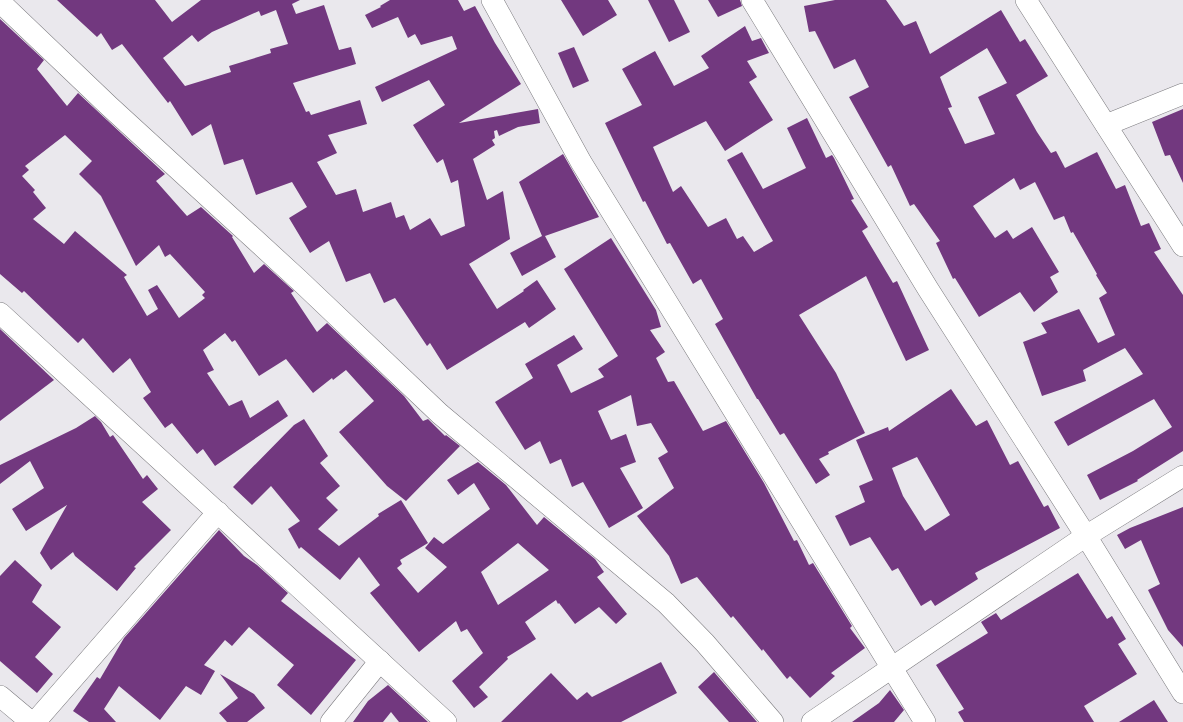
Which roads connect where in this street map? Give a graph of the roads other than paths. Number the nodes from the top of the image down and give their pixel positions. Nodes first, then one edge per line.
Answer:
1 (492, 0) edge
2 (752, 0) edge
3 (1026, 0) edge
4 (0, 2) edge
5 (1183, 94) edge
6 (1106, 125) junction
7 (1183, 246) edge
8 (0, 313) edge
9 (1183, 476) edge
10 (218, 512) junction
11 (1086, 536) junction
12 (380, 661) junction
13 (892, 669) junction
14 (1183, 694) edge
15 (0, 696) edge
16 (31, 722) edge
17 (35, 722) edge
18 (331, 722) edge
19 (446, 722) edge
20 (773, 722) edge
21 (812, 722) edge
22 (925, 722) edge

1 - 13 street
2 - 11 street
3 - 6 street
4 - 20 street
5 - 6 street
6 - 7 street
8 - 10 street
9 - 11 street
10 - 12 street
10 - 17 street
11 - 13 street
11 - 14 street
12 - 18 street
12 - 19 street
13 - 21 street
13 - 22 street
15 - 16 street

